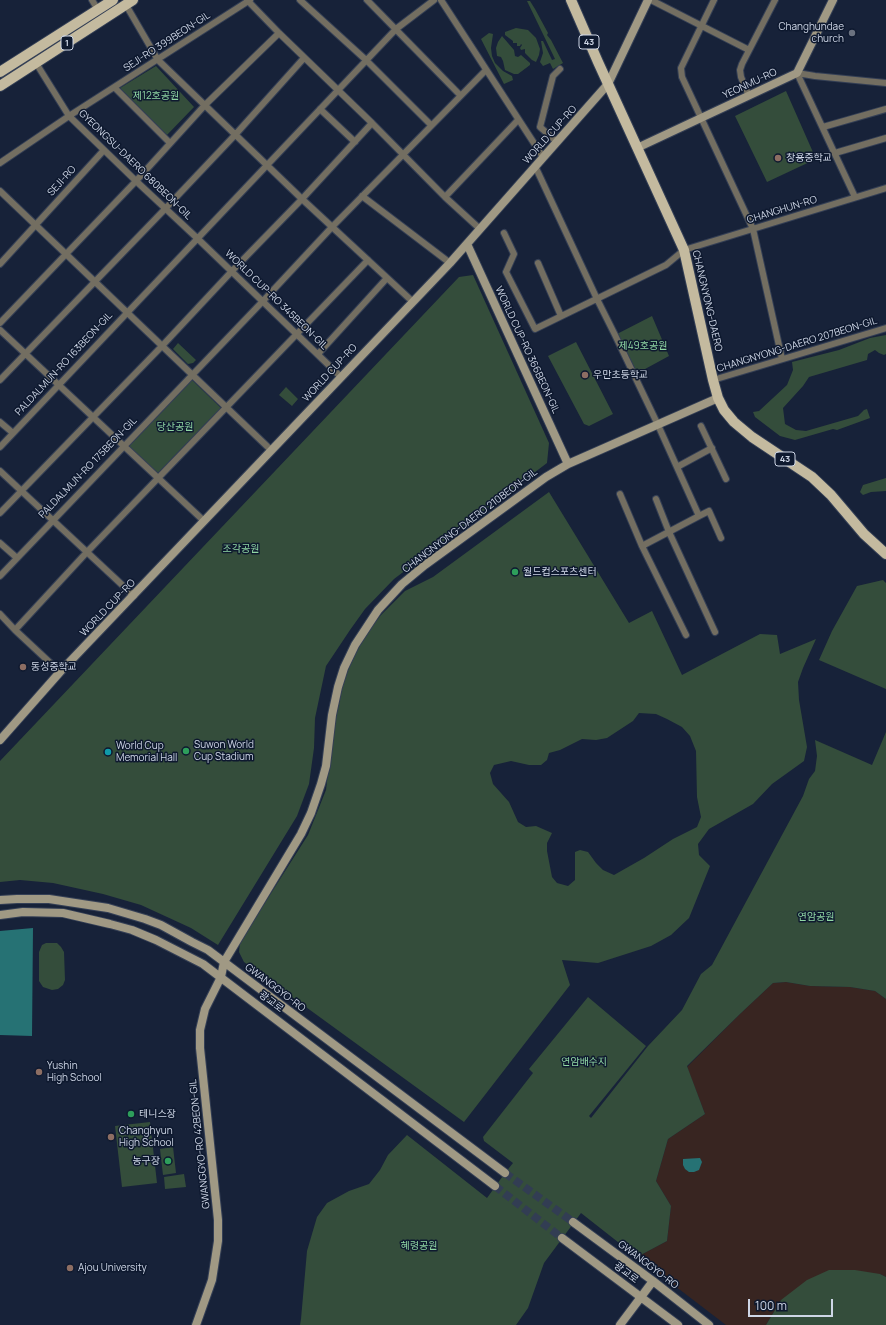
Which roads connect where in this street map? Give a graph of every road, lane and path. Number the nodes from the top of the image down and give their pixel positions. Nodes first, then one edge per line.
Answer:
1 (92, 0) edge
2 (113, 0) edge
3 (249, 0) edge
4 (300, 0) edge
5 (367, 0) edge
6 (434, 0) edge
7 (441, 0) edge
8 (571, 0) edge
9 (649, 0) edge
10 (714, 0) edge
11 (775, 0) edge
12 (833, 0) edge
13 (129, 2) edge
14 (98, 10) junction
15 (701, 26) junction
16 (396, 29) junction
17 (279, 33) junction
18 (749, 50) junction
19 (304, 58) junction
20 (158, 60) junction
21 (366, 60) junction
22 (36, 63) junction
23 (560, 69) dead end
24 (486, 70) junction
25 (0, 72) edge
26 (797, 73) junction
27 (886, 83) edge
28 (608, 84) junction
29 (0, 86) edge
30 (115, 88) junction
31 (337, 90) junction
32 (460, 95) junction
33 (749, 96) junction
34 (205, 105) junction
35 (320, 109) junction
36 (886, 109) edge
37 (69, 116) junction
38 (702, 118) junction
39 (518, 120) junction
40 (372, 123) junction
41 (431, 125) junction
42 (823, 127) junction
43 (235, 135) junction
44 (886, 138) edge
45 (355, 142) junction
46 (557, 142) junction
47 (170, 143) junction
48 (637, 148) junction
49 (104, 150) junction
50 (835, 153) junction
51 (402, 154) junction
52 (543, 157) junction
53 (0, 164) edge
54 (266, 165) junction
55 (535, 166) junction
56 (136, 181) junction
57 (886, 188) edge
58 (0, 191) edge
59 (362, 196) junction
60 (445, 197) junction
61 (855, 197) junction
62 (302, 199) junction
63 (165, 209) junction
64 (35, 225) junction
65 (332, 227) junction
66 (480, 229) junction
67 (753, 230) junction
68 (504, 233) dead end
69 (197, 238) junction
70 (467, 244) junction
71 (684, 250) junction
72 (66, 254) junction
73 (368, 260) junction
74 (1, 262) edge
75 (450, 263) junction
76 (538, 263) dead end
77 (232, 271) junction
78 (387, 278) junction
79 (95, 281) junction
80 (596, 299) junction
81 (263, 301) junction
82 (412, 302) junction
83 (127, 312) junction
84 (561, 316) junction
85 (0, 323) edge
86 (886, 328) edge
87 (0, 330) edge
88 (297, 334) junction
89 (162, 346) junction
90 (25, 353) junction
91 (318, 354) junction
92 (782, 359) junction
93 (192, 375) junction
94 (341, 377) junction
95 (0, 380) edge
96 (713, 380) junction
97 (59, 385) junction
98 (718, 398) junction
99 (226, 408) junction
100 (93, 417) junction
101 (0, 422) edge
102 (658, 425) junction
103 (701, 426) dead end
104 (13, 433) junction
105 (124, 446) junction
106 (0, 447) edge
107 (712, 448) junction
108 (271, 450) junction
109 (568, 464) junction
110 (677, 467) junction
111 (0, 471) edge
112 (158, 478) junction
113 (726, 479) dead end
114 (22, 491) junction
115 (620, 494) dead end
116 (656, 499) dead end
117 (0, 513) edge
118 (699, 516) junction
119 (52, 520) junction
120 (204, 521) junction
121 (669, 532) junction
122 (721, 538) dead end
123 (0, 543) edge
124 (642, 546) junction
125 (87, 552) junction
126 (886, 554) edge
127 (17, 558) junction
128 (0, 576) edge
129 (134, 596) junction
130 (0, 614) edge
131 (15, 630) junction
132 (715, 632) dead end
133 (686, 635) dead end
134 (60, 672) junction
135 (0, 740) edge
136 (0, 900) edge
137 (0, 914) edge
138 (224, 962) junction
139 (221, 977) junction
140 (505, 1173) tunnel mouth
141 (495, 1186) tunnel mouth
142 (573, 1222) tunnel mouth
143 (562, 1238) tunnel mouth
144 (653, 1280) junction
145 (641, 1296) junction
146 (196, 1325) edge
147 (620, 1325) edge
148 (678, 1325) edge
149 (709, 1325) edge

1 - 14 street
2 - 14 main road, 1
3 - 17 street
3 - 20 street, SEJI-RO 399BEON-GIL
4 - 21 street
5 - 16 street
6 - 16 street, PALDALMUN-RO 163BEON-GIL
7 - 24 street
8 - 28 main road, CHANGNYONG-DAERO / 43
9 - 15 street
9 - 28 street, WORLD CUP-RO
10 - 15 street
11 - 18 street
12 - 26 street
13 - 20 street
13 - 22 main road, 1
14 - 25 main road, 1
15 - 18 street
15 - 38 street
16 - 21 street, PALDALMUN-RO 163BEON-GIL
16 - 32 street
17 - 19 street
17 - 34 street
18 - 33 street
19 - 31 street
19 - 43 street
20 - 30 street, SEJI-RO 399BEON-GIL
20 - 34 street
21 - 31 street, PALDALMUN-RO 163BEON-GIL
21 - 41 street
22 - 29 main road, 1
22 - 37 street, GYEONGSU-DAERO 680BEON-GIL
23 - 46 street
24 - 32 street
24 - 39 street
26 - 27 street
26 - 33 street, YEONMU-RO
26 - 42 street
28 - 46 street, WORLD CUP-RO
28 - 48 main road, CHANGNYONG-DAERO / 43
30 - 37 street, SEJI-RO 399BEON-GIL
30 - 47 street
31 - 35 street, PALDALMUN-RO 163BEON-GIL
31 - 40 street
32 - 41 street
33 - 38 street, YEONMU-RO
34 - 43 street
34 - 47 street
35 - 45 street
35 - 54 street, PALDALMUN-RO 163BEON-GIL
36 - 42 street
37 - 49 street, GYEONGSU-DAERO 680BEON-GIL
37 - 53 street, SEJI-RO 399BEON-GIL
38 - 48 street, YEONMU-RO
38 - 67 street
39 - 52 street
39 - 60 street
40 - 45 street
40 - 51 street
41 - 51 street
42 - 50 street
43 - 54 street
43 - 63 street
44 - 50 street
45 - 62 street
46 - 52 street, WORLD CUP-RO
47 - 56 street
48 - 71 main road, CHANGNYONG-DAERO / 43
49 - 56 street, GYEONGSU-DAERO 680BEON-GIL
49 - 64 street, SEJI-RO
50 - 61 street
51 - 59 street
51 - 60 street
52 - 55 street, WORLD CUP-RO
54 - 62 street
54 - 69 street, PALDALMUN-RO 163BEON-GIL
55 - 66 street, WORLD CUP-RO
55 - 80 street
56 - 63 street, GYEONGSU-DAERO 680BEON-GIL
56 - 72 street
57 - 61 street, CHANGHUN-RO
58 - 64 street
59 - 65 street
59 - 75 street
60 - 66 street
61 - 67 street, CHANGHUN-RO
62 - 65 street
62 - 77 street
63 - 69 street, GYEONGSU-DAERO 680BEON-GIL
63 - 79 street
64 - 72 street
64 - 74 street, SEJI-RO
65 - 73 street
65 - 81 street
66 - 70 street, WORLD CUP-RO
67 - 71 street, CHANGHUN-RO
67 - 92 street
68 - 84 street
69 - 77 street, WORLD CUP-RO 345BEON-GIL
69 - 83 street, PALDALMUN-RO 163BEON-GIL
70 - 75 street, WORLD CUP-RO
70 - 109 street, WORLD CUP-RO 366BEON-GIL
71 - 80 street
71 - 96 main road, CHANGNYONG-DAERO / 43
72 - 79 street
72 - 85 street
73 - 78 street
73 - 88 street
75 - 82 street, WORLD CUP-RO
76 - 84 street
77 - 81 street, WORLD CUP-RO 345BEON-GIL
77 - 89 street
78 - 82 street
78 - 91 street
79 - 83 street
79 - 90 street
80 - 84 street
80 - 102 street
81 - 88 street, WORLD CUP-RO 345BEON-GIL
81 - 93 street
82 - 94 street, WORLD CUP-RO
83 - 89 street
83 - 97 street, PALDALMUN-RO 163BEON-GIL
86 - 92 street, CHANGNYONG-DAERO 207BEON-GIL
87 - 90 street
88 - 91 street, WORLD CUP-RO 345BEON-GIL
88 - 99 street
89 - 93 street
89 - 100 street
90 - 95 street
90 - 97 street
91 - 94 street, WORLD CUP-RO 345BEON-GIL
92 - 96 street, CHANGNYONG-DAERO 207BEON-GIL
93 - 99 street
93 - 105 street, PALDALMUN-RO 175BEON-GIL
94 - 108 street, WORLD CUP-RO
96 - 98 main road, CHANGNYONG-DAERO / 43
97 - 100 street
97 - 104 street, PALDALMUN-RO 163BEON-GIL
98 - 102 street, CHANGNYONG-DAERO 210BEON-GIL
98 - 126 main road, CHANGNYONG-DAERO / 43
99 - 108 street
99 - 112 street
100 - 105 street
100 - 114 street
101 - 104 street
102 - 109 street, CHANGNYONG-DAERO 210BEON-GIL
102 - 110 street
103 - 107 street
104 - 106 street, PALDALMUN-RO 163BEON-GIL
105 - 112 street
105 - 119 street, PALDALMUN-RO 175BEON-GIL
107 - 110 street
107 - 113 street
108 - 120 street, WORLD CUP-RO
109 - 138 street, CHANGNYONG-DAERO 210BEON-GIL
110 - 118 street
111 - 114 street
112 - 120 street
112 - 125 street
114 - 117 street
114 - 119 street
115 - 124 street
116 - 121 street
118 - 121 street
118 - 122 street
119 - 125 street
119 - 127 street, PALDALMUN-RO 175BEON-GIL
120 - 129 street, WORLD CUP-RO
121 - 124 street
121 - 132 street
123 - 127 street
124 - 133 street
125 - 129 street
125 - 131 street
127 - 128 street, PALDALMUN-RO 175BEON-GIL
129 - 134 street, WORLD CUP-RO
130 - 131 street
131 - 134 street
134 - 135 street, WORLD CUP-RO
136 - 138 street, GWANGGYO-RO
137 - 139 street, 광교로
138 - 139 street, GWANGGYO-RO 42BEON-GIL
138 - 140 street, GWANGGYO-RO
139 - 141 street, 광교로
139 - 146 street, GWANGGYO-RO 42BEON-GIL
142 - 144 street, GWANGGYO-RO
143 - 145 street, 광교로
144 - 145 street
144 - 149 street, GWANGGYO-RO
145 - 147 street
145 - 148 street, 광교로

